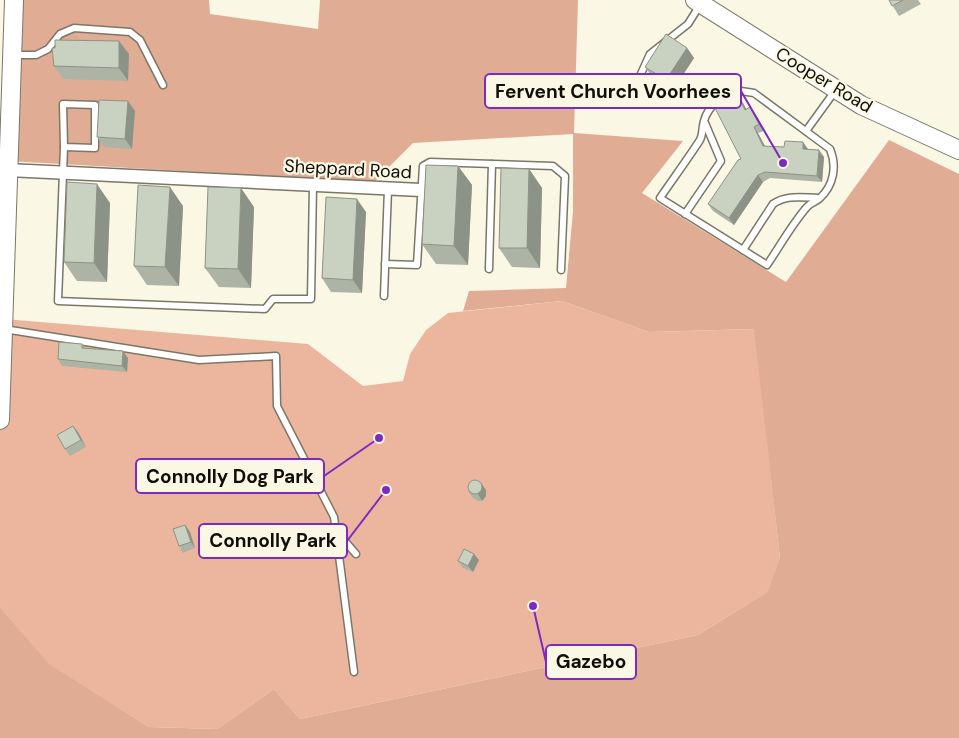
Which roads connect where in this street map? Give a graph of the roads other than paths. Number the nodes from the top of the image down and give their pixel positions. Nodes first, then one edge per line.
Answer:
1 (14, 0) edge
2 (698, 2) edge
3 (12, 55) junction
4 (164, 85) dead end
5 (634, 89) dead end
6 (836, 90) junction
7 (5, 102) edge
8 (704, 122) junction
9 (806, 131) junction
10 (64, 147) junction
11 (959, 150) edge
12 (492, 164) junction
13 (8, 170) junction
14 (63, 174) junction
15 (313, 185) junction
16 (388, 189) junction
17 (421, 190) junction
18 (820, 198) junction
19 (685, 214) junction
20 (743, 250) junction
21 (385, 264) junction
22 (489, 270) dead end
23 (561, 270) dead end
24 (384, 296) dead end
25 (3, 329) junction
26 (0, 420) edge
27 (336, 531) junction
28 (356, 554) dead end
29 (354, 672) dead end

1 - 3 main road
2 - 5 lane
2 - 6 main road, Cooper Road
3 - 4 lane
3 - 7 main road
6 - 9 lane
6 - 11 main road, Cooper Road
7 - 13 main road
8 - 9 lane
8 - 19 lane
8 - 19 lane
9 - 18 lane
10 - 10 lane
10 - 14 lane
12 - 17 lane, Sheppard Road
12 - 22 lane
12 - 23 lane, Sheppard Road
13 - 14 street, Sheppard Road
13 - 25 main road
14 - 15 street, Sheppard Road
14 - 15 lane
15 - 16 street, Sheppard Road
16 - 17 street, Sheppard Road
16 - 21 lane
17 - 21 lane
18 - 20 lane
18 - 20 lane
19 - 20 lane
21 - 24 lane
25 - 26 main road
25 - 27 lane
27 - 28 lane
27 - 29 lane

